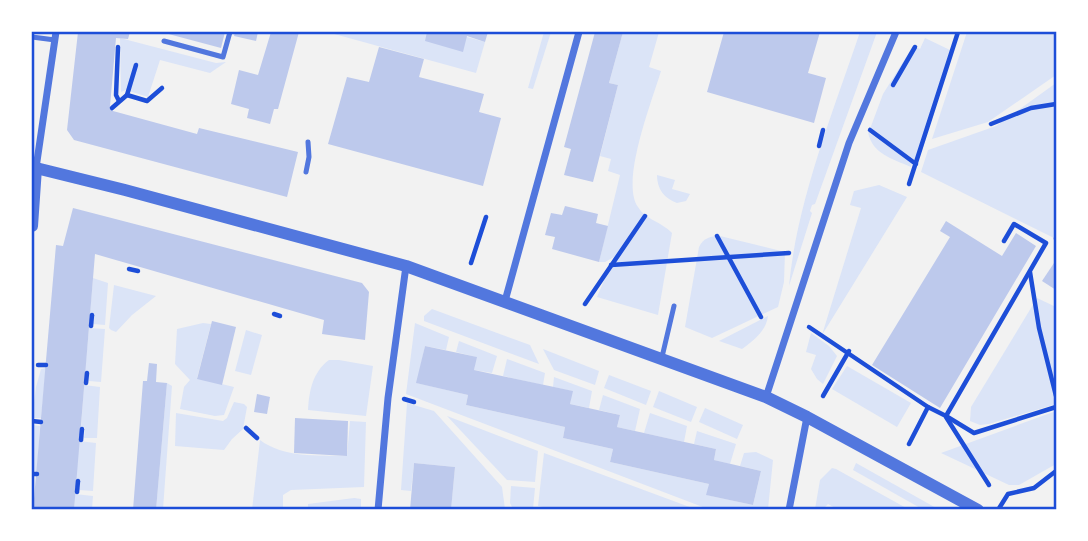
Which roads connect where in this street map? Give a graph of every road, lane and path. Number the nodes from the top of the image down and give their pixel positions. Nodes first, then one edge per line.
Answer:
1 (230, 32) edge
2 (579, 32) edge
3 (896, 32) edge
4 (958, 32) edge
5 (55, 36) edge
6 (32, 37) edge
7 (164, 41) dead end
8 (118, 47) dead end
9 (915, 47) dead end
10 (136, 65) dead end
11 (162, 88) dead end
12 (127, 95) junction
13 (886, 95) dead end
14 (119, 101) junction
15 (1056, 104) edge
16 (111, 108) dead end
17 (991, 124) dead end
18 (874, 127) dead end
19 (821, 128) dead end
20 (308, 142) dead end
21 (819, 146) dead end
22 (916, 164) junction
23 (34, 168) edge
24 (306, 172) dead end
25 (909, 184) dead end
26 (486, 216) dead end
27 (645, 216) dead end
28 (32, 226) edge
29 (718, 236) dead end
30 (1004, 242) dead end
31 (789, 253) dead end
32 (729, 257) junction
33 (471, 263) dead end
34 (611, 265) junction
35 (406, 266) junction
36 (129, 269) dead end
37 (138, 271) dead end
38 (1030, 271) junction
39 (505, 300) junction
40 (585, 304) dead end
41 (674, 306) dead end
42 (274, 314) dead end
43 (92, 315) dead end
44 (280, 316) dead end
45 (761, 317) dead end
46 (91, 326) dead end
47 (809, 327) dead end
48 (848, 353) junction
49 (662, 358) junction
50 (38, 365) dead end
51 (46, 365) dead end
52 (87, 373) dead end
53 (86, 383) dead end
54 (823, 396) dead end
55 (1056, 396) edge
56 (766, 397) junction
57 (404, 399) dead end
58 (414, 402) dead end
59 (928, 407) junction
60 (1056, 407) edge
61 (946, 416) junction
62 (807, 417) junction
63 (32, 421) edge
64 (41, 422) dead end
65 (246, 428) dead end
66 (82, 429) dead end
67 (257, 438) dead end
68 (81, 440) dead end
69 (909, 444) dead end
70 (1056, 471) edge
71 (78, 481) dead end
72 (989, 485) dead end
73 (77, 492) dead end
74 (379, 509) edge
75 (789, 509) edge
76 (978, 509) edge
77 (998, 509) edge

1 - 7 lane
2 - 39 street
3 - 56 street
4 - 22 path
5 - 6 lane
5 - 23 street
8 - 14 path
9 - 13 path
10 - 12 path
11 - 12 path
12 - 14 path
14 - 16 path
15 - 17 path
18 - 22 path
19 - 21 path
20 - 24 lane
22 - 25 path
23 - 28 street
23 - 35 street
26 - 33 path
27 - 34 path
29 - 32 path
30 - 38 path
31 - 32 path
32 - 34 path
32 - 45 path
34 - 40 path
35 - 39 street
35 - 74 street
36 - 37 path
38 - 55 path
38 - 61 path
39 - 49 street
41 - 49 lane
42 - 44 path
43 - 46 path
47 - 48 path
48 - 54 path
48 - 59 path
49 - 56 street
50 - 51 path
52 - 53 path
56 - 62 street
57 - 58 path
59 - 61 path
59 - 69 path
60 - 61 path
61 - 72 path
62 - 75 street
62 - 76 street
63 - 64 path
65 - 67 path
66 - 68 path
70 - 77 path
71 - 73 path

